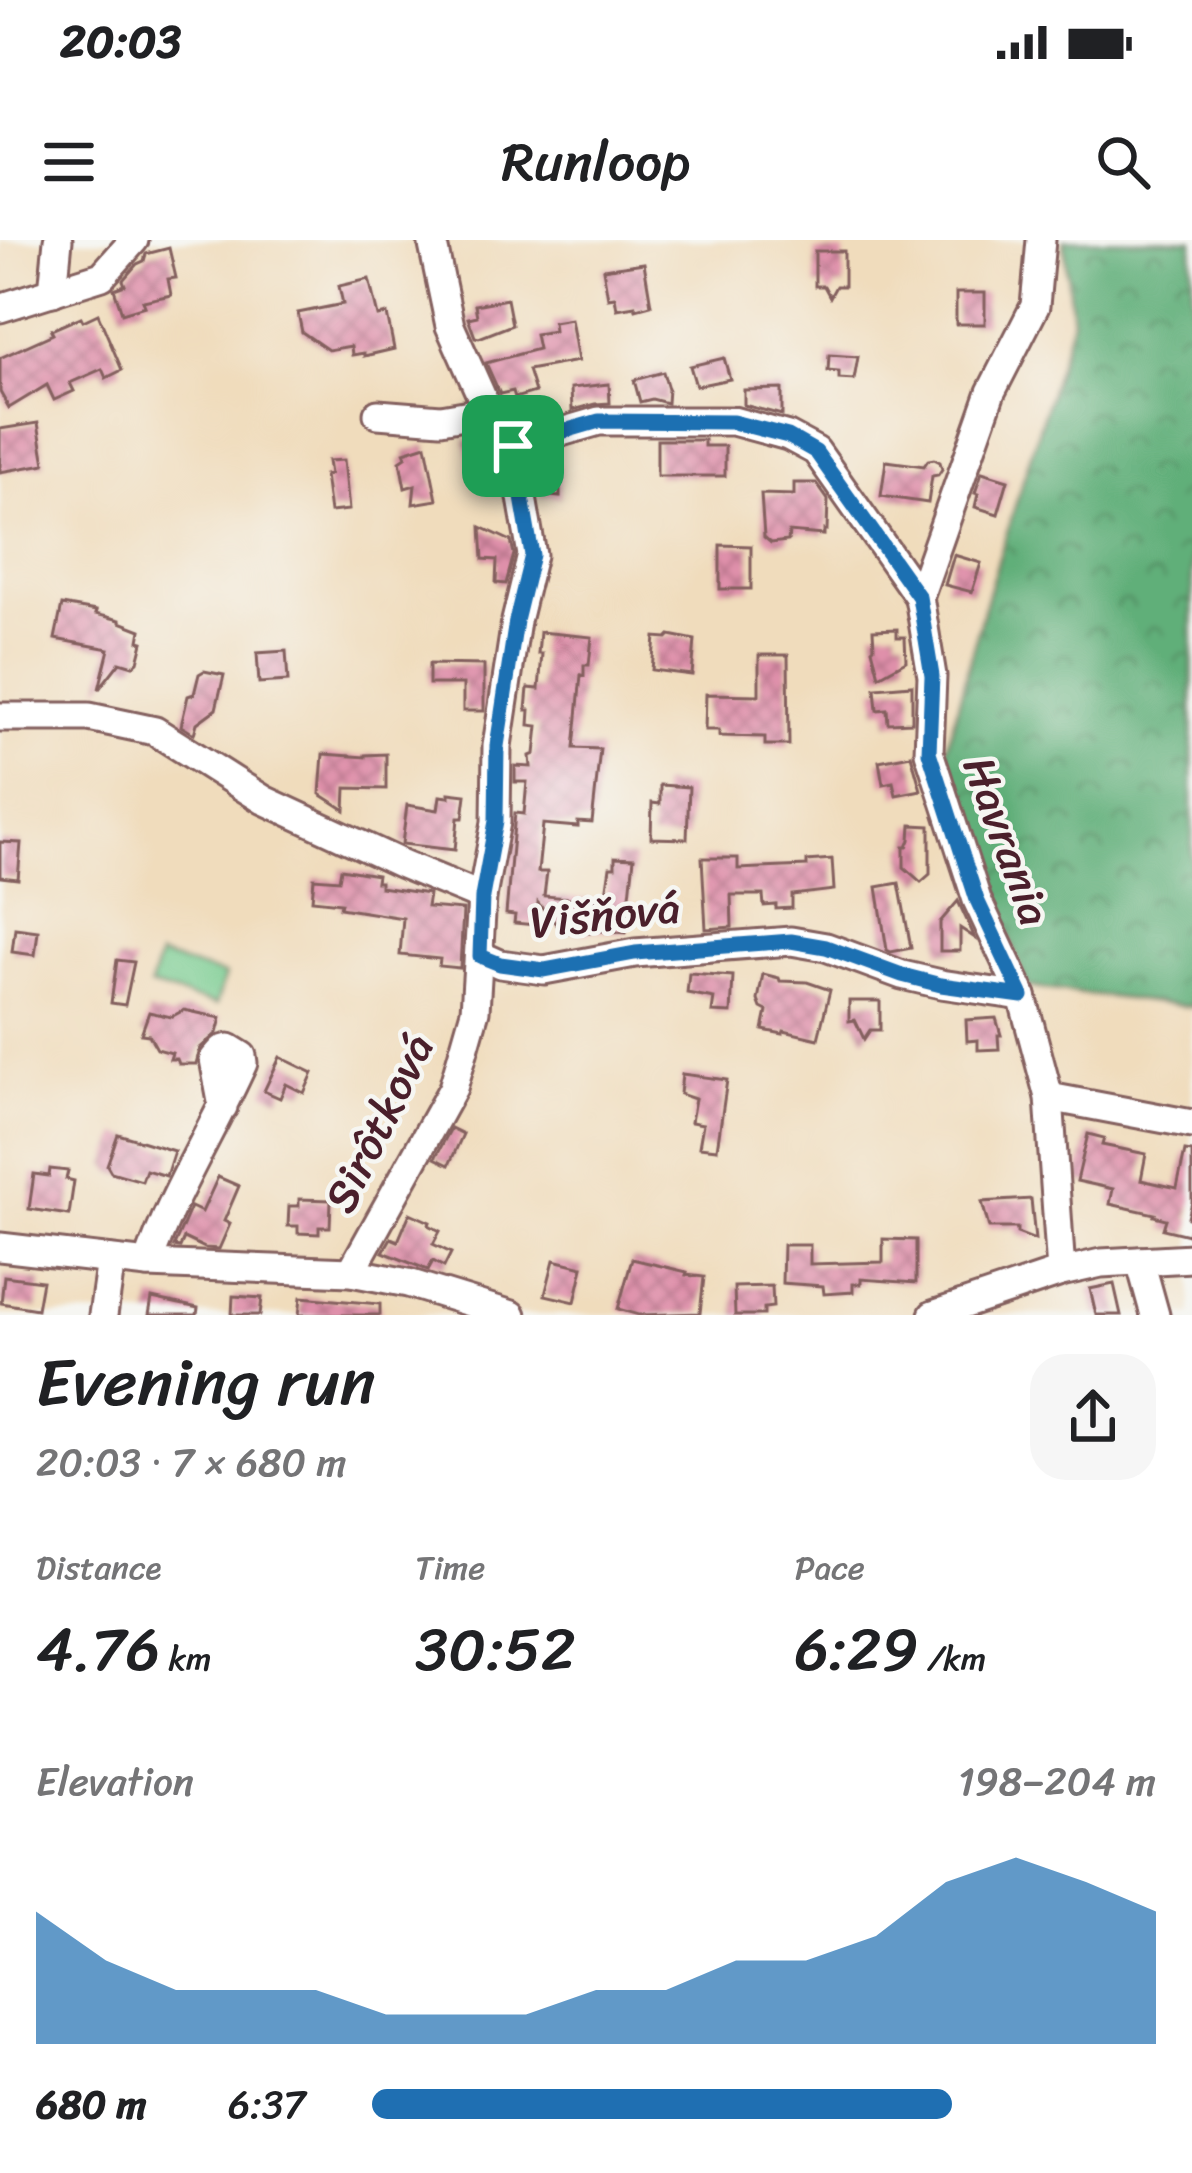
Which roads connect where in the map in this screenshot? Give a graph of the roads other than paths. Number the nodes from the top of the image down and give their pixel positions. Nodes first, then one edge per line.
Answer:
1 (58, 240) edge
2 (134, 240) edge
3 (432, 240) edge
4 (1041, 240) edge
5 (53, 292) junction
6 (0, 308) edge
7 (488, 411) junction
8 (378, 414) dead end
9 (513, 446) junction
10 (919, 597) junction
11 (0, 717) edge
12 (482, 897) junction
13 (480, 956) junction
14 (1022, 996) junction
15 (1049, 1097) junction
16 (223, 1107) dead end
17 (1192, 1124) edge
18 (0, 1247) edge
19 (1192, 1258) edge
20 (111, 1260) junction
21 (1140, 1261) junction
22 (148, 1264) junction
23 (351, 1272) junction
24 (1061, 1272) junction
25 (103, 1315) edge
26 (512, 1315) edge
27 (933, 1315) edge
28 (1155, 1315) edge

1 - 5 street
2 - 5 street
3 - 7 street, Sirôtková
4 - 10 street, Havrania
5 - 6 street
7 - 8 street
7 - 9 street, Sirôtková
9 - 10 street
9 - 12 street, Sirôtková
10 - 14 street, Havrania
11 - 12 street, Višňová
12 - 13 street, Sirôtková
13 - 14 street, Višňová
13 - 23 street, Sirôtková
14 - 15 street, Havrania
15 - 17 street
15 - 24 street, Havrania
16 - 22 street
18 - 20 street
19 - 21 street
20 - 22 street
20 - 25 street
21 - 24 street
21 - 28 street
22 - 23 street
23 - 26 street
24 - 27 street

